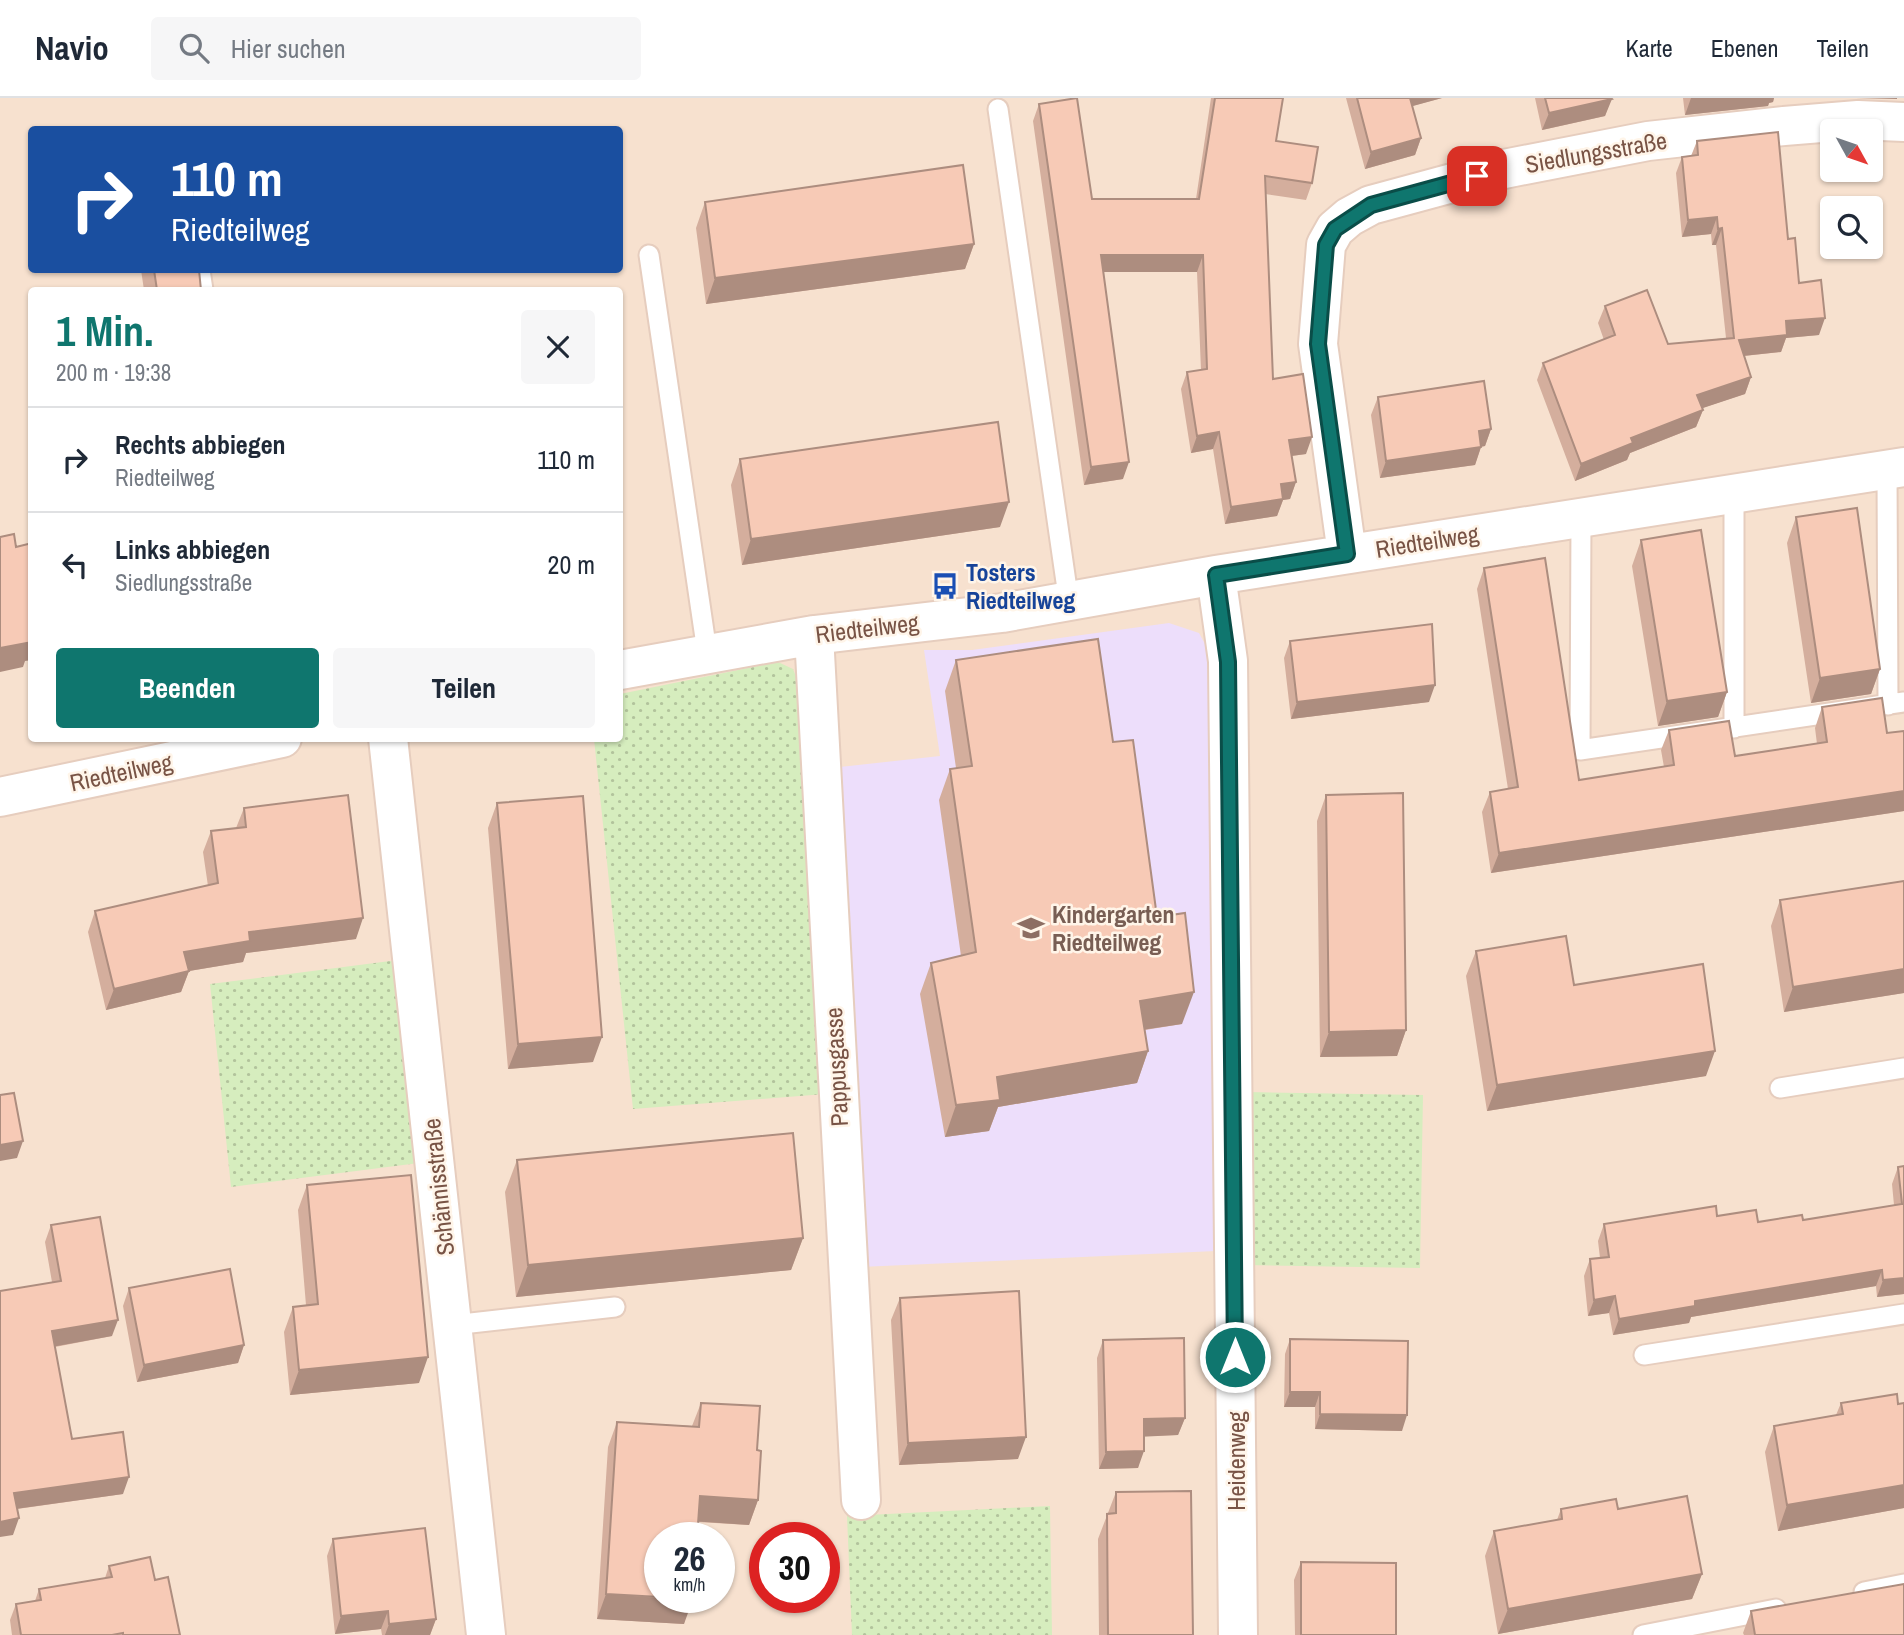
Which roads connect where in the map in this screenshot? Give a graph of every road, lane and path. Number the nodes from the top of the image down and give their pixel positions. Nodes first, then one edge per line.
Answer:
1 (998, 109) dead end
2 (1904, 122) edge
3 (649, 255) dead end
4 (1896, 469) edge
5 (1734, 496) junction
6 (1581, 517) junction
7 (1347, 554) junction
8 (1216, 575) junction
9 (1069, 603) junction
10 (814, 635) junction
11 (707, 652) junction
12 (623, 669) edge
13 (1896, 704) edge
14 (1734, 728) junction
15 (263, 742) edge
16 (388, 742) edge
17 (0, 797) edge
18 (1904, 1068) edge
19 (1780, 1088) dead end
20 (615, 1307) dead end
21 (1904, 1314) edge
22 (453, 1325) junction
23 (1644, 1355) dead end
24 (861, 1500) dead end
25 (1904, 1584) edge
26 (1849, 1594) edge
27 (1794, 1605) edge
28 (486, 1635) edge
29 (1238, 1635) edge
30 (1643, 1635) edge

1 - 9 lane
2 - 7 street, Siedlungsstraße
3 - 11 lane
4 - 5 street, Riedteilweg
4 - 13 lane
5 - 6 street, Riedteilweg
5 - 14 lane
6 - 7 street, Riedteilweg
6 - 14 lane
7 - 8 street, Riedteilweg
8 - 9 street, Riedteilweg
8 - 29 street, Heidenweg
9 - 10 street, Riedteilweg
10 - 11 street, Riedteilweg
10 - 24 street, Pappusgasse
11 - 12 street, Riedteilweg
13 - 14 lane
15 - 17 street, Riedteilweg
16 - 22 street, Schännisstraße
18 - 19 lane
20 - 22 lane
21 - 23 lane
22 - 28 street, Schännisstraße
25 - 26 lane
27 - 30 lane

